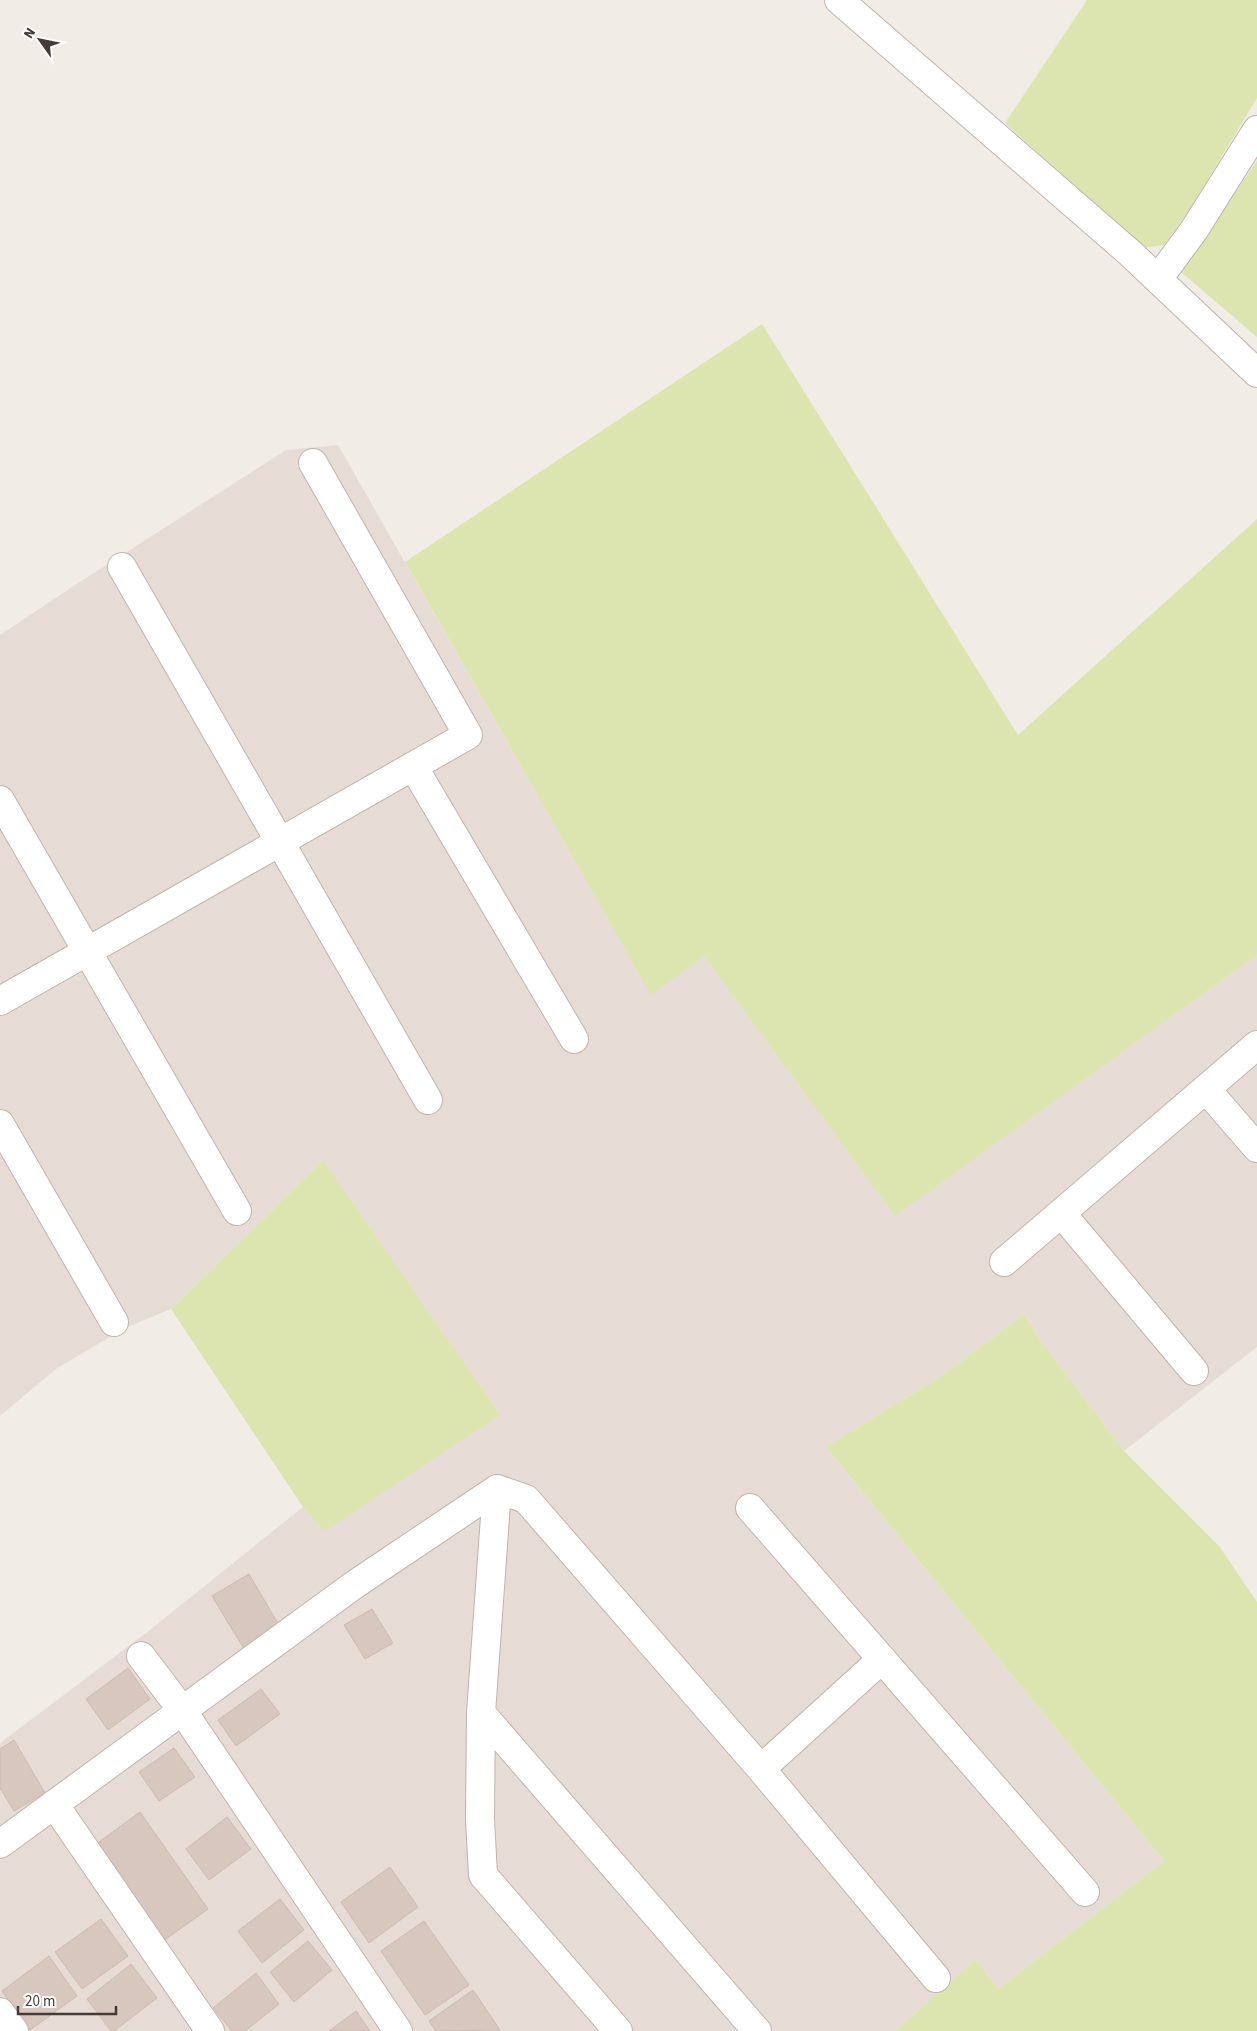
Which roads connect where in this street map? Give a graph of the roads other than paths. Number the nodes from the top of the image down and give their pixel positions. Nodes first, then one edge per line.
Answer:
1 (839, 0) edge
2 (1257, 130) edge
3 (1158, 279) junction
4 (1257, 373) edge
5 (313, 463) dead end
6 (122, 567) dead end
7 (413, 766) junction
8 (0, 800) edge
9 (281, 841) junction
10 (86, 952) junction
11 (0, 1001) edge
12 (574, 1039) dead end
13 (1257, 1045) edge
14 (1206, 1089) junction
15 (428, 1100) dead end
16 (2, 1132) edge
17 (1257, 1148) edge
18 (237, 1211) dead end
19 (1061, 1213) junction
20 (1004, 1262) dead end
21 (114, 1322) dead end
22 (1194, 1371) dead end
23 (497, 1489) junction
24 (750, 1508) dead end
25 (141, 1656) dead end
26 (882, 1659) junction
27 (182, 1710) junction
28 (482, 1713) junction
29 (761, 1769) junction
30 (54, 1804) junction
31 (0, 1844) edge
32 (1084, 1892) dead end
33 (936, 1978) dead end
34 (0, 2012) edge
35 (14, 2031) edge
36 (210, 2031) edge
37 (398, 2031) edge
38 (618, 2031) edge
39 (757, 2031) edge

1 - 3 street
2 - 3 street
3 - 4 street
5 - 7 street
6 - 9 street
7 - 9 street
7 - 12 street
8 - 10 street
9 - 10 street
9 - 15 street
10 - 11 street
10 - 18 street
13 - 14 street
14 - 17 street
14 - 19 street
16 - 21 street
19 - 20 street
19 - 22 street
23 - 27 street
23 - 28 street
23 - 29 street
24 - 26 street
25 - 27 street
26 - 29 street
26 - 32 street
27 - 30 street
27 - 37 street
28 - 38 street
28 - 39 street
29 - 33 street
30 - 31 street
30 - 36 street
34 - 35 street

